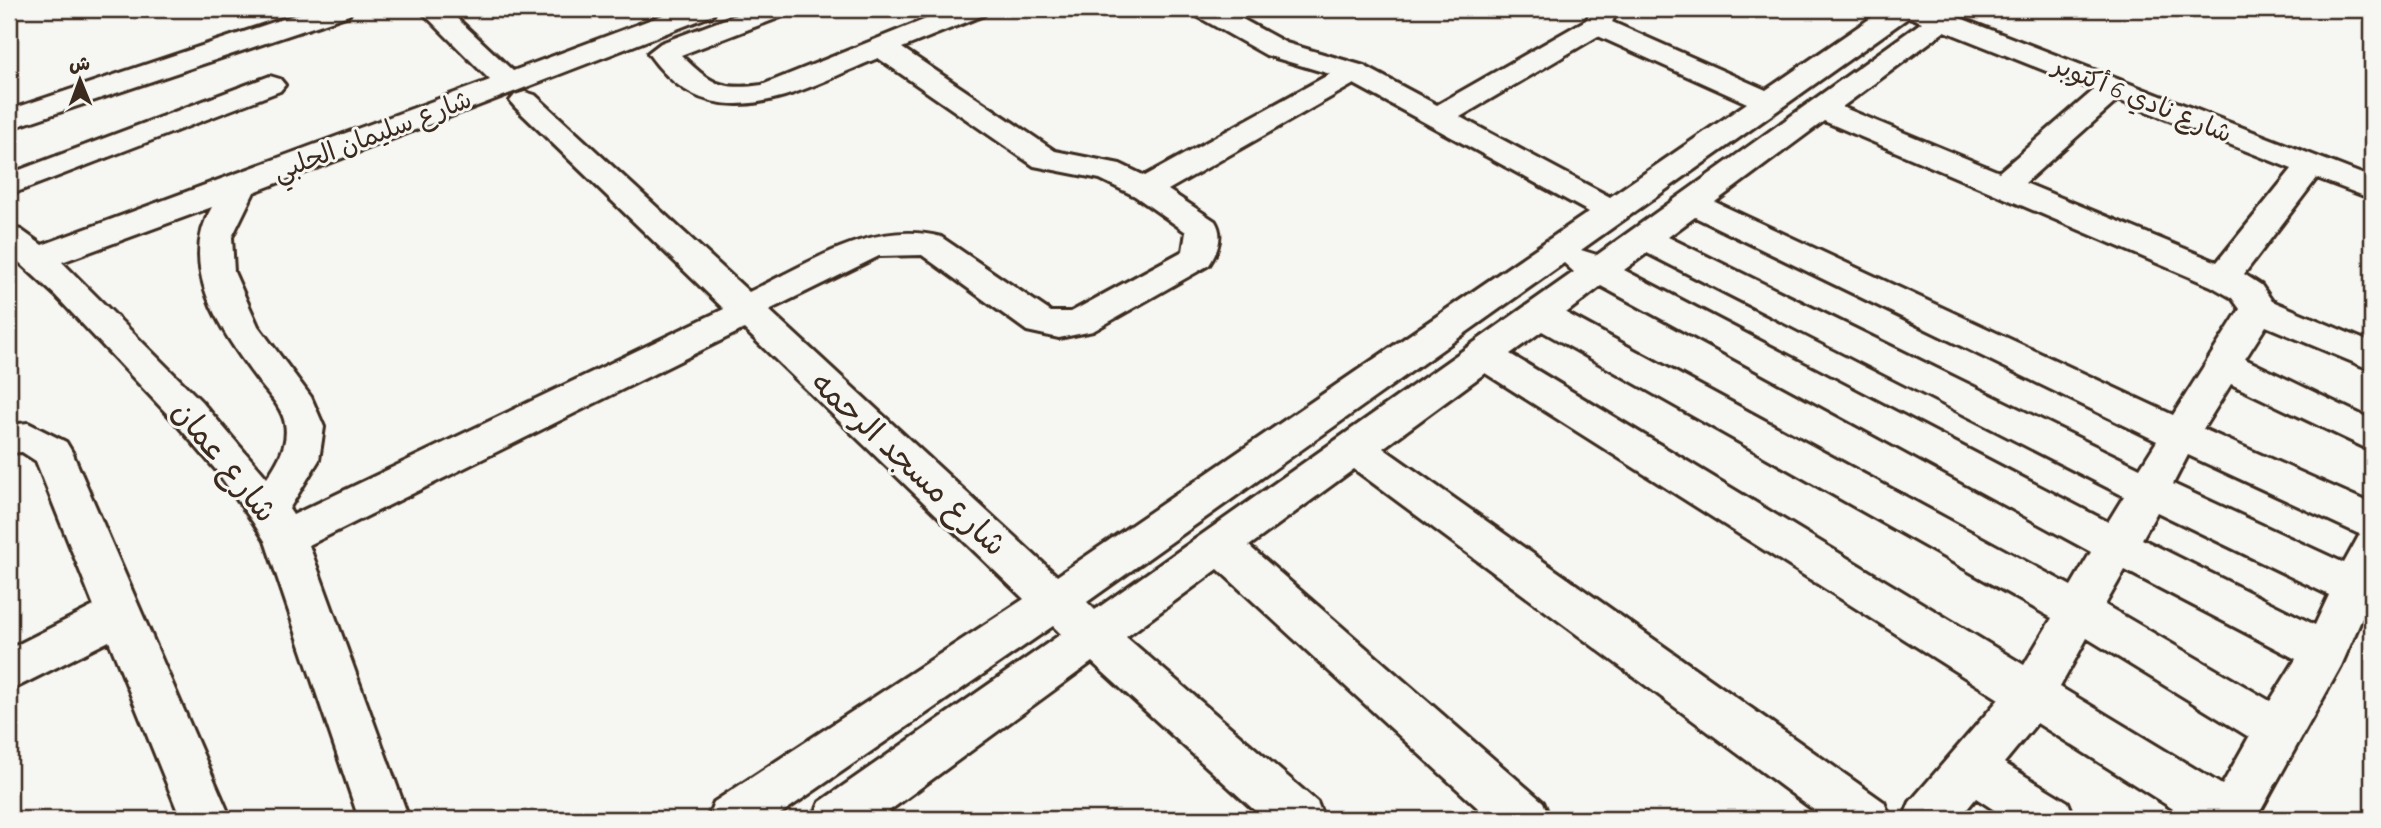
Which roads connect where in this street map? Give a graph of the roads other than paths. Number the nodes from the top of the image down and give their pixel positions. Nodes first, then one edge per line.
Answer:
1 (339, 9) edge
2 (432, 9) edge
3 (703, 9) edge
4 (776, 9) edge
5 (974, 9) edge
6 (1205, 9) edge
7 (1902, 9) edge
8 (1927, 14) edge
9 (1601, 17) edge
10 (642, 34) junction
11 (881, 47) junction
12 (1354, 72) junction
13 (271, 85) dead end
14 (2115, 87) junction
15 (517, 92) junction
16 (1769, 102) junction
17 (1821, 109) junction
18 (1437, 117) junction
19 (9, 120) edge
20 (2311, 165) junction
21 (9, 185) edge
22 (242, 185) junction
23 (2003, 186) junction
24 (1146, 189) junction
25 (2372, 189) edge
26 (1692, 203) junction
27 (1612, 211) junction
28 (221, 220) junction
29 (1644, 238) junction
30 (24, 247) edge
31 (1559, 249) junction
32 (1599, 270) junction
33 (2223, 278) junction
34 (2258, 309) junction
35 (746, 310) junction
36 (1540, 314) junction
37 (1483, 355) junction
38 (2372, 357) edge
39 (2223, 365) junction
40 (2180, 435) junction
41 (2372, 437) edge
42 (9, 439) edge
43 (1354, 448) junction
44 (2148, 490) junction
45 (276, 522) junction
46 (2372, 522) edge
47 (1219, 545) junction
48 (2116, 547) junction
49 (2363, 567) edge
50 (1055, 601) junction
51 (2080, 612) junction
52 (119, 614) junction
53 (1094, 635) junction
54 (2325, 652) junction
55 (9, 671) edge
56 (2031, 695) junction
57 (2278, 730) junction
58 (1971, 768) junction
59 (2231, 818) edge
60 (206, 819) edge
61 (384, 819) edge
62 (732, 819) edge
63 (838, 819) edge
64 (1298, 819) edge
65 (1525, 819) edge
66 (1866, 819) edge
67 (1928, 819) edge
68 (2050, 819) edge

1 - 19 street
2 - 15 street, شارع مسجد الرحمه
3 - 10 street, شارع سليمان الحلبي
4 - 10 street, شارع سليمان الحلبي
5 - 11 street
6 - 12 street
7 - 16 street
8 - 14 street, شارع نادي 6 أكتوبر
8 - 17 street
9 - 16 street
9 - 18 street
10 - 11 street
10 - 15 street, شارع سليمان الحلبي
11 - 24 street
12 - 18 street
12 - 24 street
13 - 21 street
14 - 20 street, شارع نادي 6 أكتوبر
14 - 23 street
15 - 22 street, شارع سليمان الحلبي
15 - 28 street, شارع سليمان الحلبي
15 - 35 street, شارع مسجد الرحمه
16 - 27 street
17 - 23 street
17 - 26 street
18 - 27 street
20 - 25 street, شارع نادي 6 أكتوبر
20 - 33 street
22 - 28 street
22 - 30 street, شارع سليمان الحلبي
23 - 33 street
24 - 35 street
26 - 29 street
26 - 40 street
27 - 31 street
28 - 45 street
29 - 32 street
29 - 44 street
30 - 45 street, شارع عمان
31 - 32 street
31 - 50 street
32 - 36 street
32 - 48 street
33 - 34 street
34 - 38 street
34 - 39 street
35 - 45 street
35 - 50 street, شارع مسجد الرحمه
36 - 37 street
36 - 51 street
37 - 43 street
37 - 56 street
39 - 40 street
39 - 41 street
40 - 44 street
40 - 46 street
42 - 52 street
43 - 47 street
43 - 66 street
44 - 48 street
44 - 49 street
45 - 61 street, شارع عمان
47 - 53 street
47 - 65 street
48 - 51 street
48 - 54 street
49 - 54 street
50 - 53 street, شارع مسجد الرحمه
50 - 62 street
51 - 56 street
51 - 57 street
52 - 55 street
52 - 60 street
53 - 63 street
53 - 64 street, شارع مسجد الرحمه
54 - 57 street
56 - 58 street
56 - 59 street
57 - 59 street
58 - 67 street
58 - 68 street

